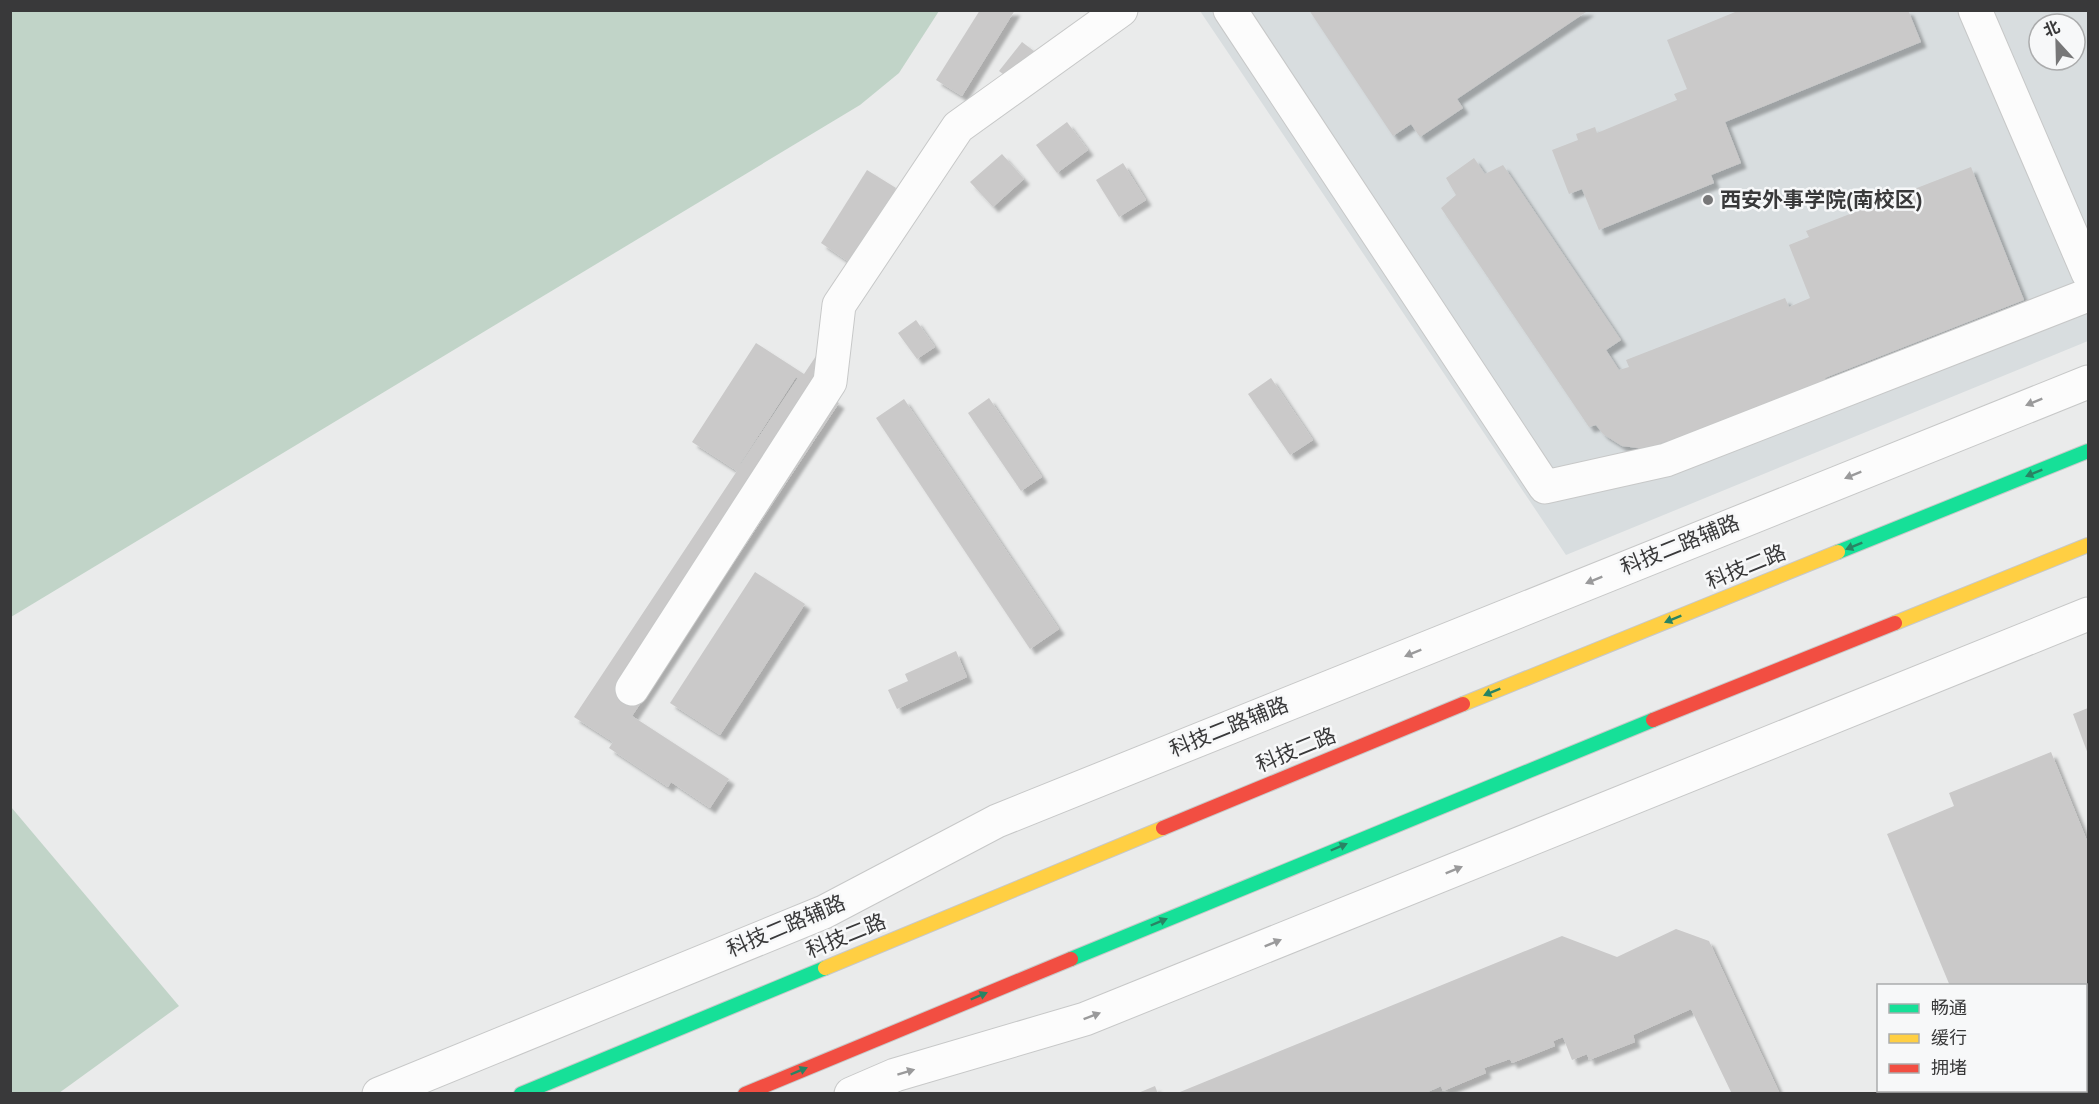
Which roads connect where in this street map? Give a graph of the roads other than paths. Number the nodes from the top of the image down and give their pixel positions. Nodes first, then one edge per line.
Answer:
1 (1121, 10) edge
2 (1230, 10) edge
3 (1976, 10) edge
4 (2088, 273) edge
5 (2088, 295) edge
6 (2088, 382) edge
7 (2088, 451) edge
8 (2088, 545) edge
9 (2088, 614) edge
10 (632, 689) dead end
11 (379, 1094) edge
12 (521, 1094) edge
13 (745, 1094) edge
14 (851, 1094) edge

1 - 10 street
2 - 5 street
3 - 4 street
6 -> 11 street, 科技二路辅路
7 -> 12 main road, 科技二路
13 -> 8 main road
14 -> 9 street

